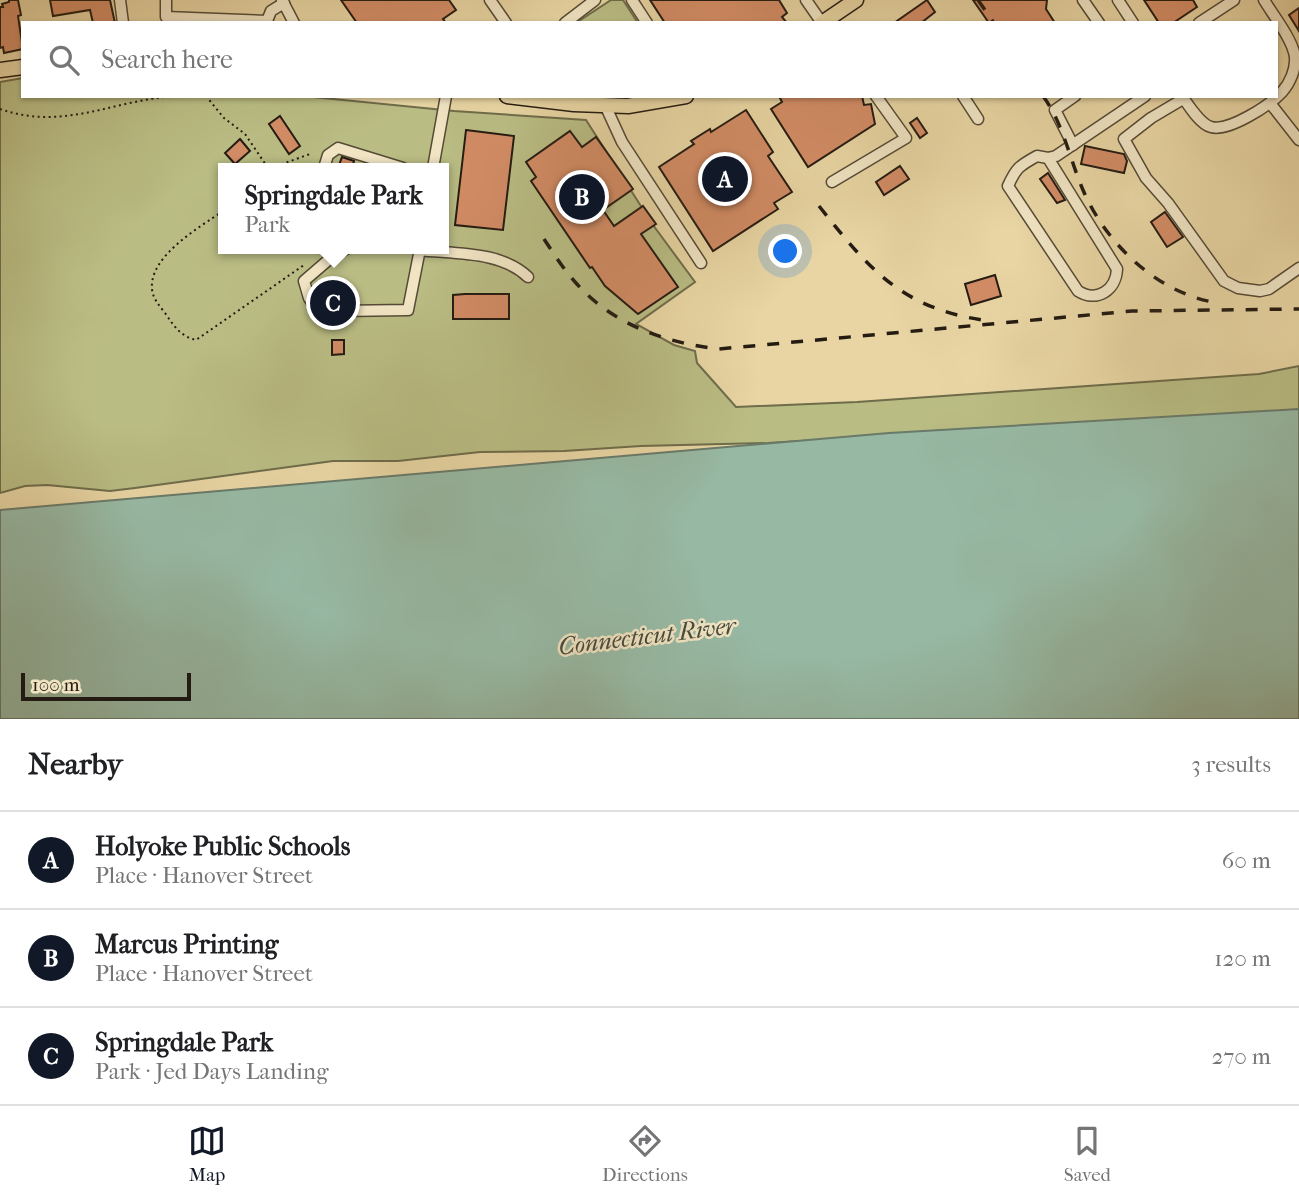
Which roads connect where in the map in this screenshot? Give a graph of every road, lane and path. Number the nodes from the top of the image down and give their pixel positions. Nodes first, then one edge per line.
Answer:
1 (120, 0) edge
2 (166, 0) edge
3 (490, 0) edge
4 (595, 0) edge
5 (632, 0) edge
6 (806, 0) edge
7 (856, 0) edge
8 (1083, 0) edge
9 (1118, 0) edge
10 (1234, 0) edge
11 (1264, 0) edge
12 (283, 1) edge
13 (166, 20) edge
14 (123, 21) edge
15 (217, 21) edge
16 (268, 21) edge
17 (293, 21) edge
18 (505, 21) edge
19 (568, 21) edge
20 (646, 21) edge
21 (821, 21) edge
22 (825, 21) edge
23 (1098, 21) edge
24 (1132, 21) edge
25 (1202, 21) edge
26 (1277, 21) edge
27 (1278, 23) edge
28 (1297, 65) edge
29 (21, 67) edge
30 (0, 70) edge
31 (1278, 95) edge
32 (158, 98) edge
33 (208, 98) edge
34 (446, 98) edge
35 (529, 98) edge
36 (674, 98) edge
37 (877, 98) edge
38 (964, 98) edge
39 (1072, 98) edge
40 (1142, 98) edge
41 (1181, 98) edge
42 (1184, 98) edge
43 (1275, 98) edge
44 (1270, 103) junction
45 (605, 105) junction
46 (0, 109) edge
47 (978, 119) dead end
48 (1299, 140) edge
49 (1073, 145) junction
50 (310, 154) dead end
51 (1048, 158) junction
52 (266, 163) edge
53 (284, 163) edge
54 (326, 163) edge
55 (375, 163) edge
56 (434, 163) edge
57 (832, 182) dead end
58 (218, 215) edge
59 (449, 252) edge
60 (337, 254) edge
61 (419, 254) edge
62 (701, 263) dead end
63 (306, 264) dead end
64 (1299, 268) edge
65 (528, 277) dead end

1 - 14 street
2 - 13 street
3 - 18 street
4 - 19 street
5 - 20 street
6 - 21 street
7 - 22 main road
8 - 23 street
9 - 24 street
10 - 25 street
11 - 26 street
12 - 16 street
12 - 17 street
13 - 15 street
27 - 28 street
28 - 31 street
29 - 30 main road
32 - 46 path
33 - 52 path
34 - 56 street
35 - 45 main road
36 - 45 main road
37 - 57 street
38 - 47 street
39 - 49 street
40 - 49 street
41 - 64 street
42 - 44 street
43 - 44 street
44 - 48 street
45 - 62 street
49 - 51 street
50 - 53 path
51 - 51 street
54 - 55 street
58 - 63 path
59 - 65 street
60 - 61 street

